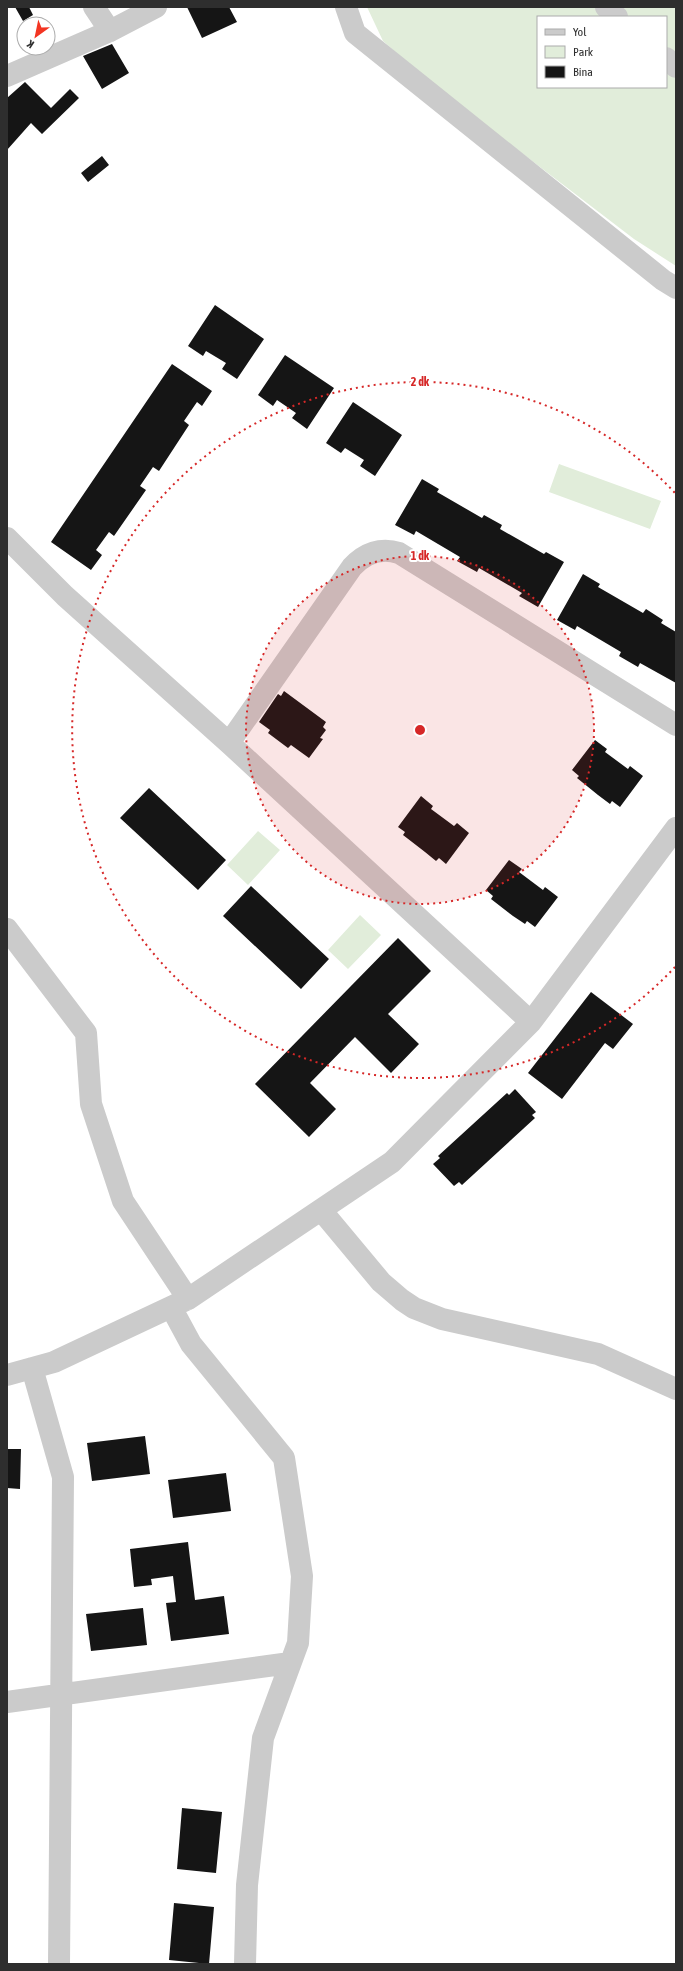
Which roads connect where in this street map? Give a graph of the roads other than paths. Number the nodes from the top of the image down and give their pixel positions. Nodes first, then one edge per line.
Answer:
1 (94, 7) edge
2 (156, 7) edge
3 (346, 7) edge
4 (606, 7) edge
5 (616, 16) edge
6 (110, 31) junction
7 (667, 59) edge
8 (676, 67) edge
9 (7, 76) edge
10 (676, 288) edge
11 (7, 538) edge
12 (676, 725) edge
13 (229, 743) junction
14 (676, 828) edge
15 (7, 929) edge
16 (531, 1022) junction
17 (321, 1210) junction
18 (180, 1303) junction
19 (32, 1368) junction
20 (7, 1375) edge
21 (676, 1389) edge
22 (290, 1663) junction
23 (61, 1695) junction
24 (7, 1702) edge
25 (59, 1964) edge
26 (245, 1964) edge

1 - 6 street
2 - 6 street
3 - 10 street
4 - 5 street
6 - 9 street
7 - 8 street
11 - 13 street
12 - 13 street
13 - 16 street
14 - 16 street
15 - 18 street
16 - 17 street
17 - 18 street
17 - 21 street
18 - 19 street
18 - 22 street
19 - 20 street
19 - 23 street
22 - 23 street
22 - 26 street
23 - 24 street
23 - 25 street

